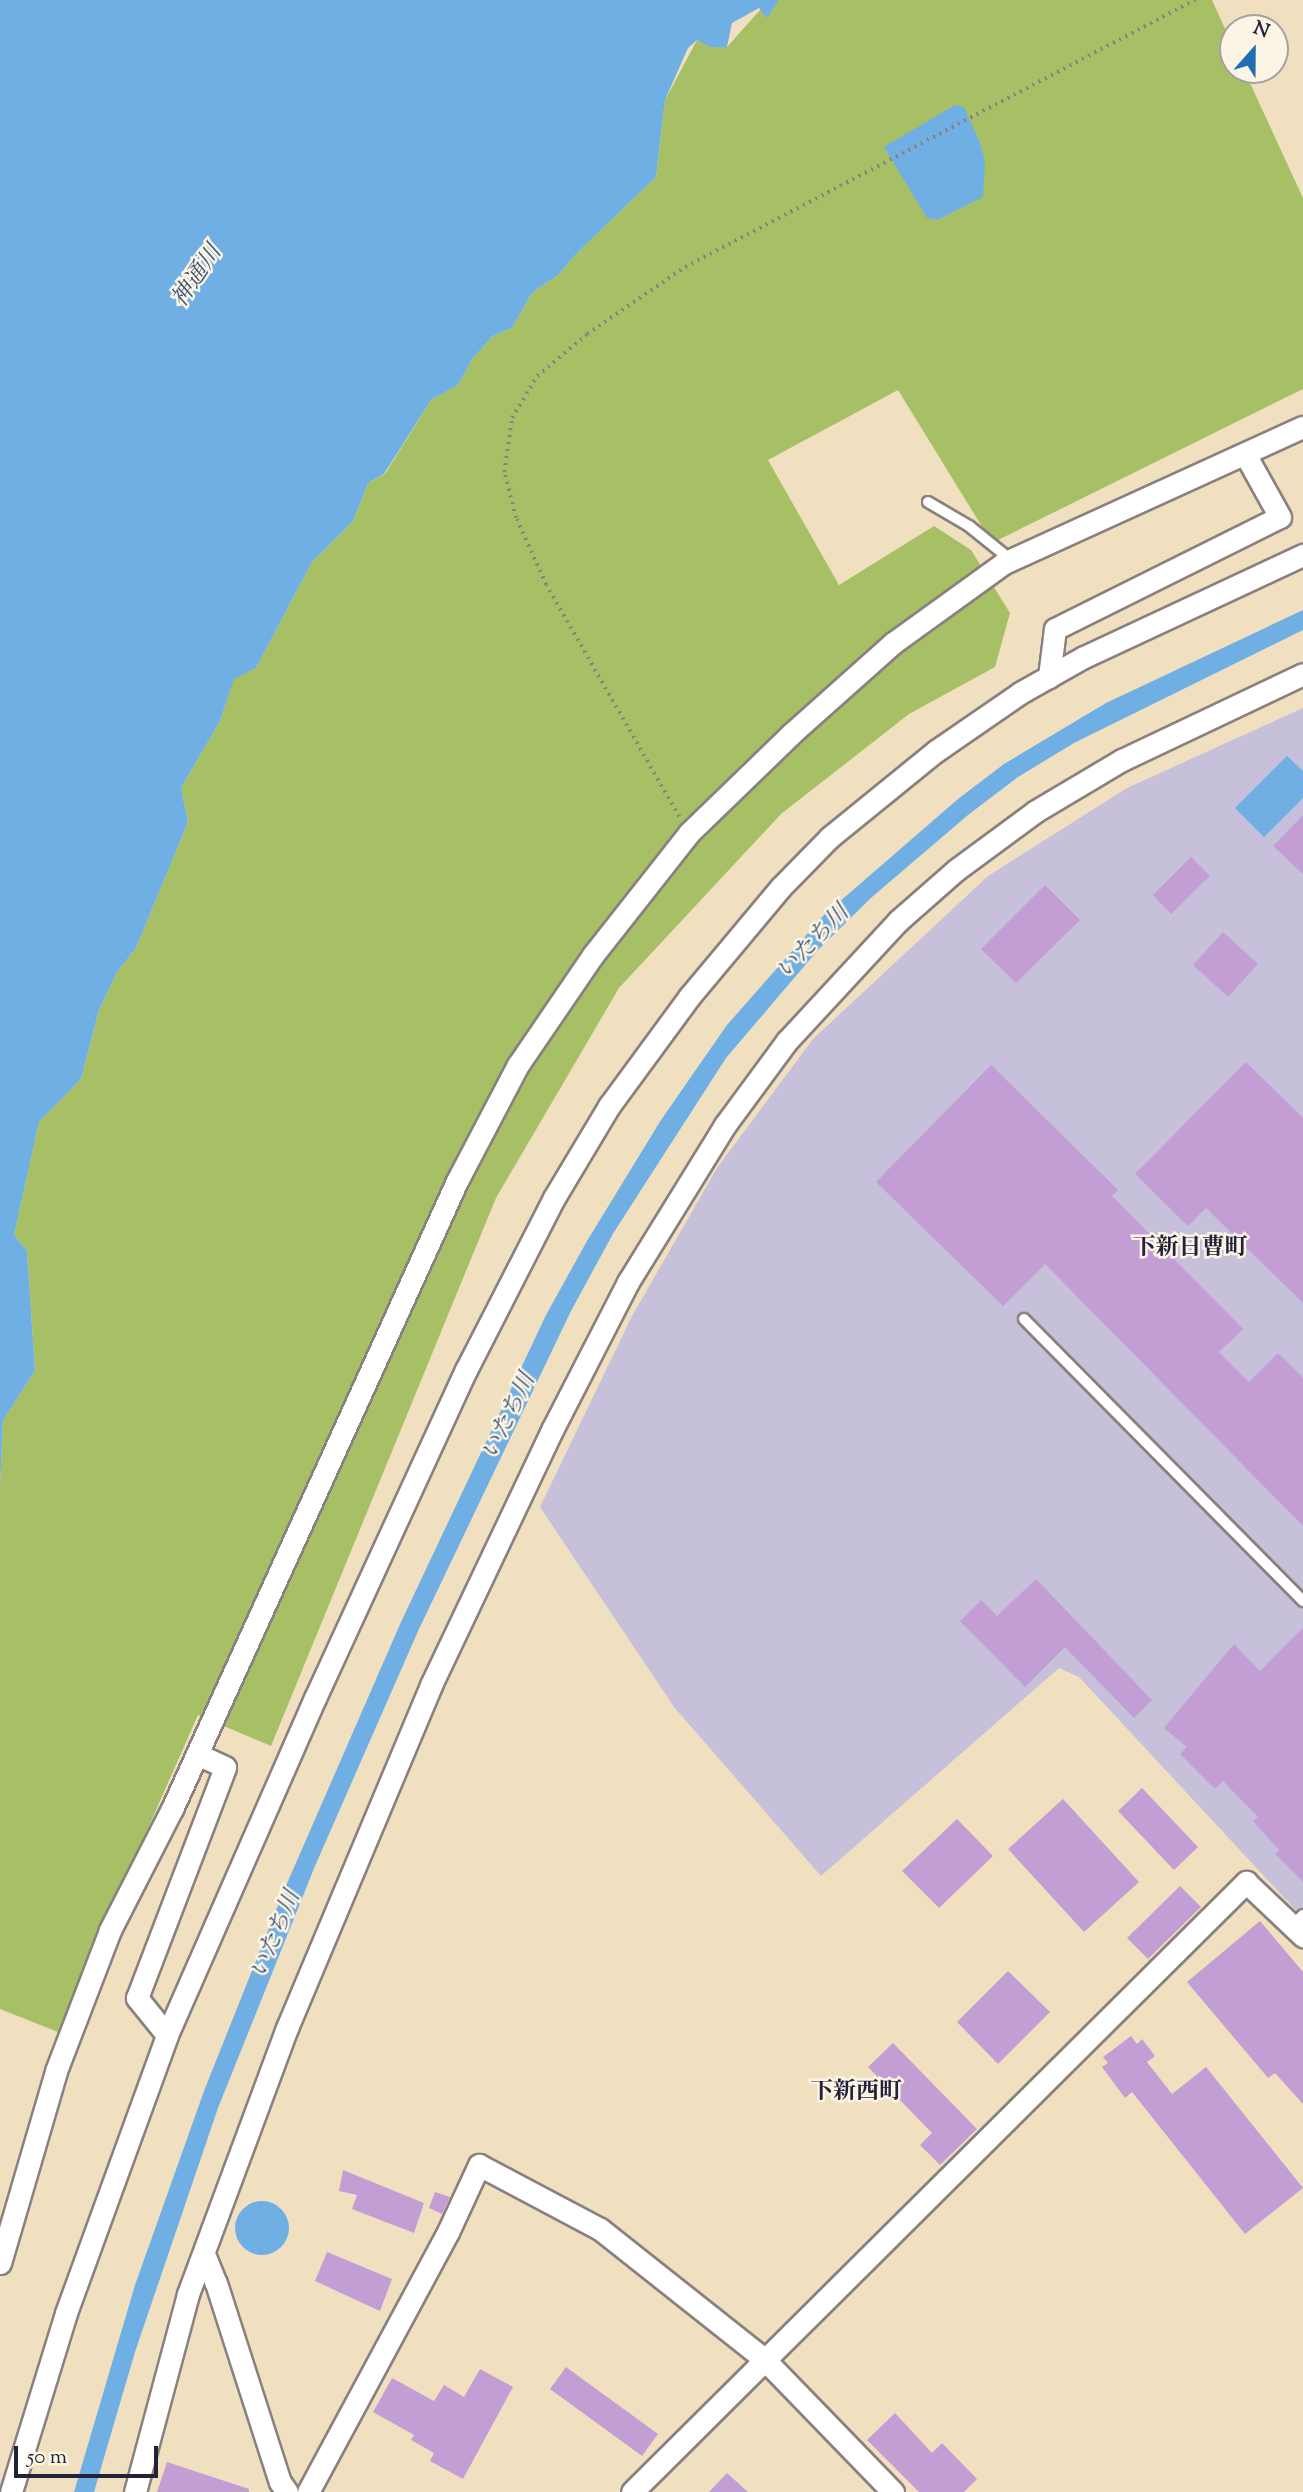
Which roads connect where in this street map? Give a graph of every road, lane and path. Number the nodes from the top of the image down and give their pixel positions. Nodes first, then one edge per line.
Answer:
1 (1195, 0) edge
2 (1303, 427) edge
3 (1245, 454) junction
4 (928, 502) dead end
5 (1303, 555) edge
6 (1011, 560) junction
7 (1303, 674) edge
8 (1049, 677) junction
9 (689, 833) junction
10 (1024, 1318) dead end
11 (1303, 1601) edge
12 (197, 1754) junction
13 (1300, 1925) edge
14 (167, 2035) junction
15 (204, 2254) junction
16 (0, 2263) edge
17 (765, 2360) junction
18 (11, 2492) edge
19 (135, 2492) edge
20 (287, 2492) edge
21 (308, 2492) edge
22 (632, 2492) edge
23 (893, 2492) edge

1 - 9 path
2 - 3 street
3 - 6 street
3 - 8 street
4 - 6 lane
5 - 8 street
6 - 9 street
7 - 15 street
8 - 14 street
9 - 12 street
10 - 11 lane
12 - 14 street
12 - 16 street
13 - 17 street
14 - 18 street
15 - 19 street
15 - 20 street
17 - 21 street
17 - 22 street
17 - 23 street

